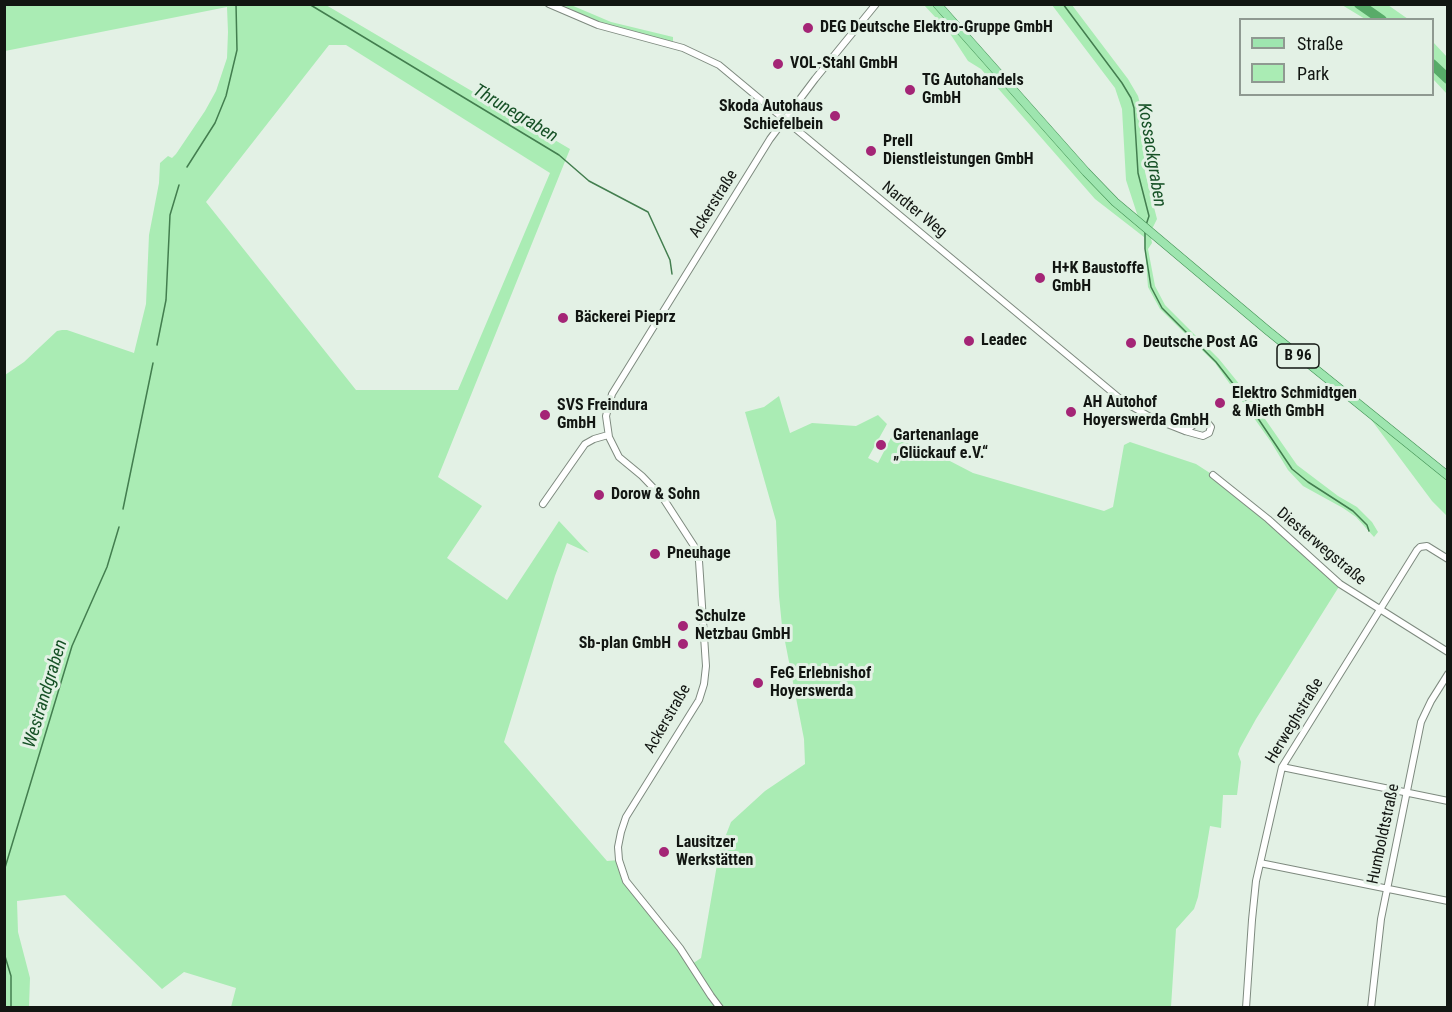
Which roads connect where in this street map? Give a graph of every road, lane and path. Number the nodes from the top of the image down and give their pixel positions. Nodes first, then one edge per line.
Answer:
1 (549, 4) edge
2 (876, 4) edge
3 (937, 4) edge
4 (784, 120) junction
5 (1185, 431) dead end
6 (608, 435) junction
7 (1213, 475) dead end
8 (1448, 476) edge
9 (543, 504) dead end
10 (1448, 559) edge
11 (1379, 610) junction
12 (1448, 652) edge
13 (1448, 674) edge
14 (1282, 767) junction
15 (1406, 793) junction
16 (1448, 801) edge
17 (1260, 862) junction
18 (1386, 888) junction
19 (1448, 901) edge
20 (720, 1008) edge
21 (1246, 1008) edge
22 (1371, 1008) edge

1 - 4 street, Nardter Weg
2 - 4 street, Ackerstraße
3 - 8 main road, B 96
4 - 5 street, Nardter Weg
4 - 6 street, Ackerstraße
6 - 9 street
6 - 20 street, Ackerstraße
7 - 11 street, Diesterwegstraße
10 - 11 street, Herweghstraße
11 - 12 street, Diesterwegstraße
11 - 14 street, Herweghstraße
13 - 15 street, Humboldtstraße
14 - 15 street
14 - 17 street, Herweghstraße
15 - 16 street
15 - 18 street, Humboldtstraße
17 - 18 street
17 - 21 street, Herweghstraße
18 - 19 street
18 - 22 street, Humboldtstraße

